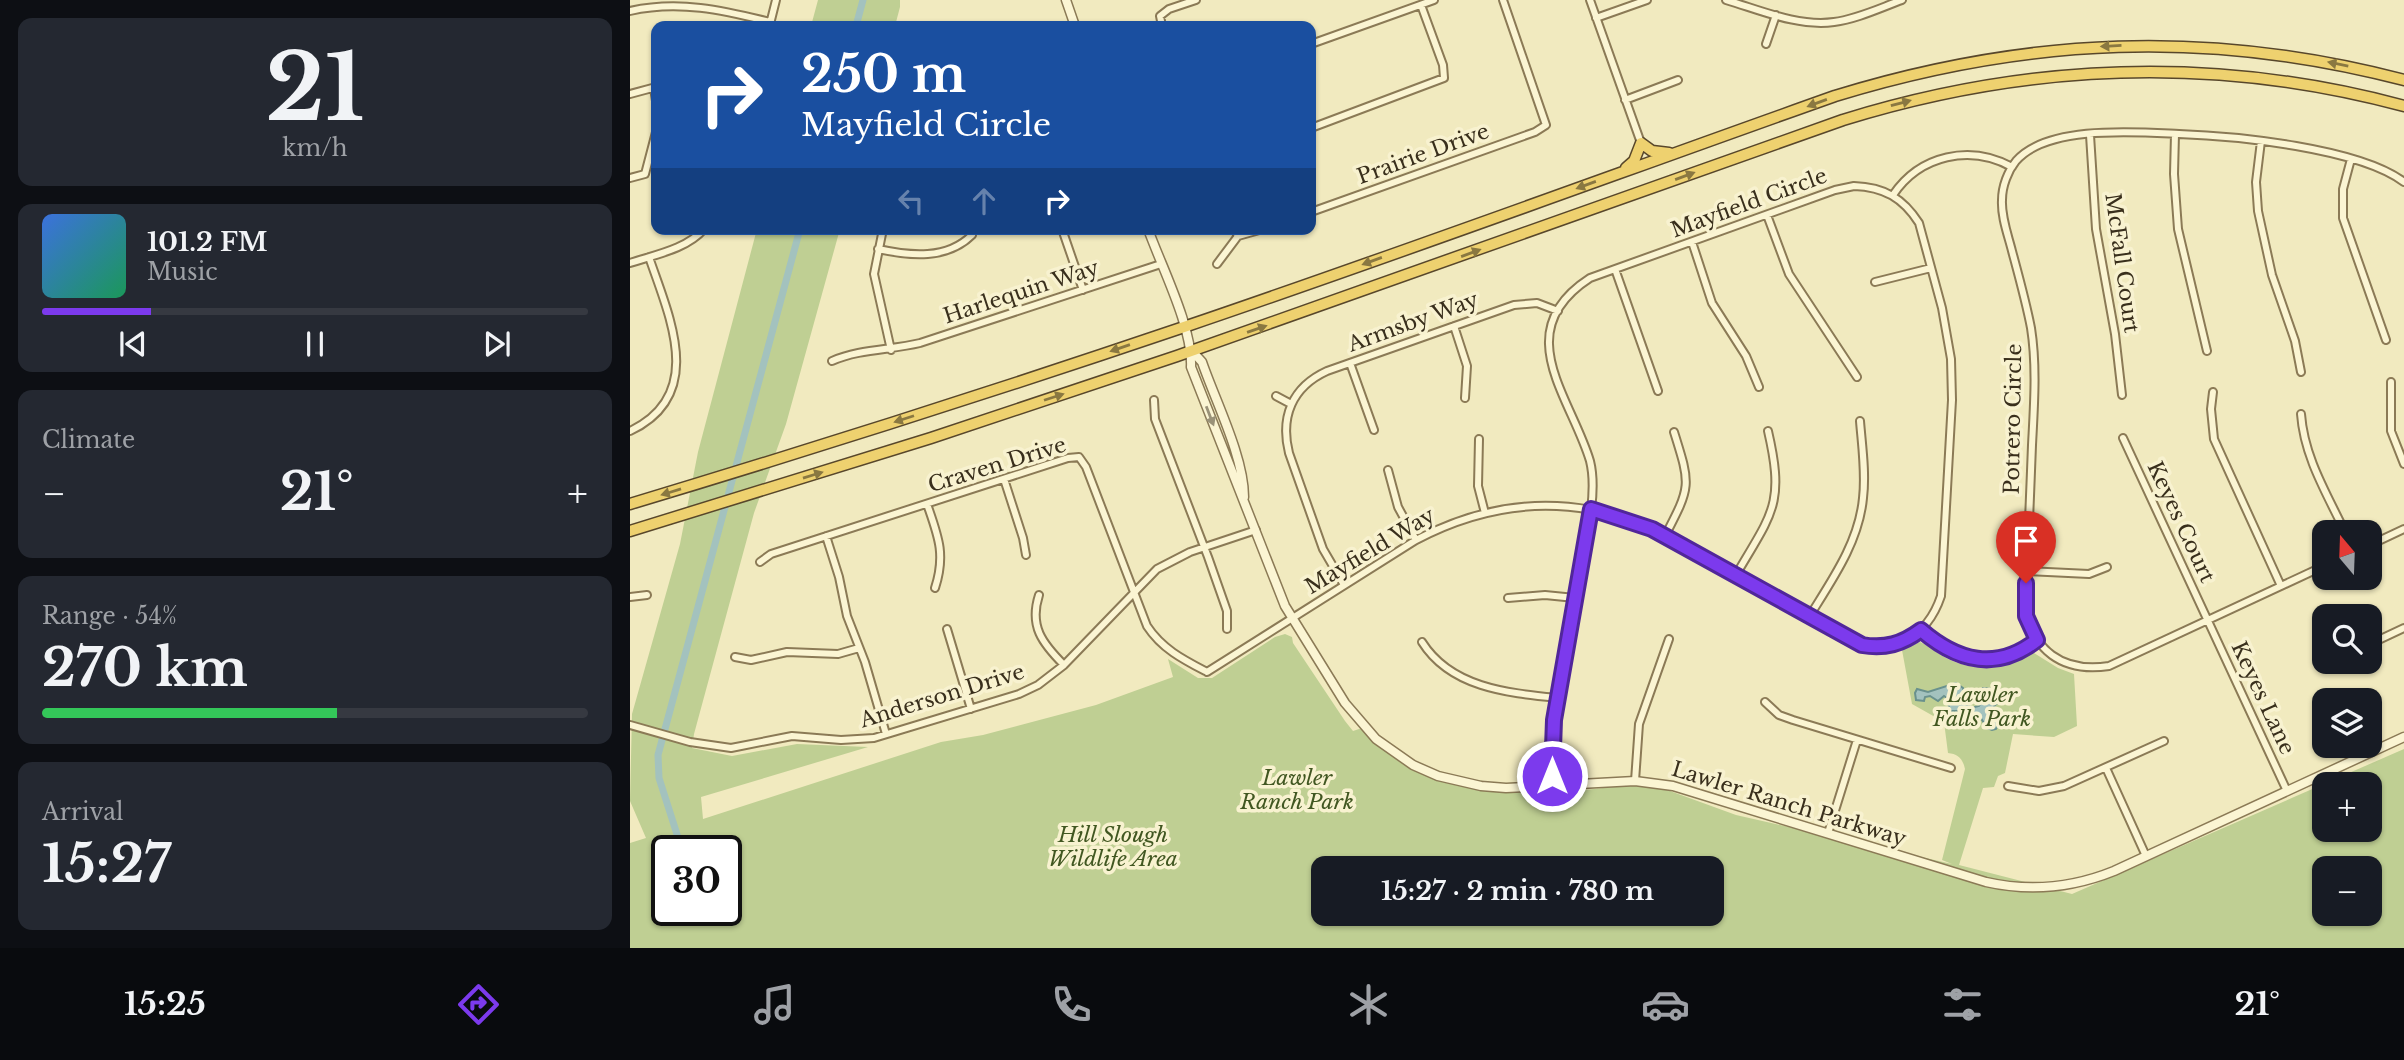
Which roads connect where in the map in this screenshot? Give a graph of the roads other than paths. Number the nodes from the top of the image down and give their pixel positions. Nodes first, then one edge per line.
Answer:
1 (776, 0) edge
2 (1066, 0) edge
3 (1196, 0) edge
4 (1434, 0) edge
5 (1503, 0) edge
6 (1590, 0) edge
7 (1647, 0) edge
8 (1727, 0) edge
9 (1902, 0) edge
10 (1889, 2) edge
11 (1421, 5) junction
12 (630, 11) edge
13 (1776, 15) junction
14 (1596, 18) junction
15 (756, 21) edge
16 (770, 21) edge
17 (1073, 21) edge
18 (1160, 21) edge
19 (1316, 42) edge
20 (1766, 44) dead end
21 (1678, 80) dead end
22 (2404, 80) edge
23 (651, 89) edge
24 (630, 94) edge
25 (1625, 100) junction
26 (2404, 106) edge
27 (1316, 126) edge
28 (2175, 134) junction
29 (2090, 135) junction
30 (2261, 141) junction
31 (1641, 143) junction
32 (651, 151) edge
33 (1674, 154) junction
34 (2351, 159) junction
35 (2012, 167) junction
36 (1620, 173) junction
37 (630, 178) edge
38 (2404, 182) edge
39 (1893, 195) junction
40 (1316, 210) edge
41 (1767, 215) junction
42 (698, 235) edge
43 (881, 235) edge
44 (971, 235) edge
45 (1064, 235) edge
46 (1150, 235) edge
47 (1234, 235) edge
48 (1692, 242) junction
49 (877, 249) junction
50 (649, 257) junction
51 (630, 263) edge
52 (1161, 264) junction
53 (1217, 264) dead end
54 (1931, 268) junction
55 (1615, 269) junction
56 (1875, 282) dead end
57 (1083, 290) junction
58 (1558, 311) junction
59 (1454, 326) junction
60 (1184, 327) junction
61 (2386, 340) dead end
62 (891, 350) junction
63 (1192, 351) junction
64 (2207, 351) dead end
65 (832, 360) dead end
66 (1350, 363) junction
67 (2301, 372) dead end
68 (1857, 377) dead end
69 (2391, 382) dead end
70 (1759, 387) dead end
71 (1658, 391) dead end
72 (2213, 392) dead end
73 (2122, 395) dead end
74 (1276, 396) dead end
75 (1465, 398) dead end
76 (1154, 401) dead end
77 (1291, 404) junction
78 (2301, 415) dead end
79 (1860, 421) dead end
80 (1374, 430) dead end
81 (630, 431) edge
82 (1768, 431) dead end
83 (1674, 432) dead end
84 (2123, 438) dead end
85 (1479, 439) dead end
86 (2404, 464) edge
87 (1388, 470) dead end
88 (1004, 478) junction
89 (630, 504) edge
90 (927, 504) junction
91 (1591, 509) junction
92 (1485, 513) junction
93 (2339, 520) edge
94 (1256, 530) junction
95 (2404, 530) edge
96 (630, 531) edge
97 (826, 536) junction
98 (1665, 536) junction
99 (1416, 540) junction
100 (2382, 540) edge
101 (1204, 547) junction
102 (1026, 555) dead end
103 (760, 562) dead end
104 (2108, 567) dead end
105 (2026, 571) junction
106 (2312, 572) edge
107 (1736, 575) junction
108 (1344, 585) junction
109 (2281, 586) junction
110 (935, 588) dead end
111 (1134, 592) junction
112 (647, 595) dead end
113 (1039, 595) dead end
114 (630, 597) edge
115 (1508, 598) dead end
116 (1575, 598) junction
117 (1809, 617) junction
118 (1292, 618) junction
119 (2207, 620) junction
120 (2404, 628) edge
121 (947, 629) dead end
122 (1227, 629) dead end
123 (1921, 630) junction
124 (2382, 638) edge
125 (1669, 639) dead end
126 (2037, 640) junction
127 (1422, 642) dead end
128 (859, 648) junction
129 (735, 657) dead end
130 (1064, 665) junction
131 (1558, 698) junction
132 (1765, 702) dead end
133 (971, 709) junction
134 (633, 726) edge
135 (886, 734) junction
136 (2404, 737) edge
137 (1857, 740) junction
138 (2164, 741) dead end
139 (1951, 768) dead end
140 (2106, 768) junction
141 (1635, 781) junction
142 (1553, 785) junction
143 (2008, 786) dead end
144 (2287, 791) junction
145 (1828, 833) junction
146 (2146, 856) junction

1 - 16 street
2 - 17 street
3 - 18 street
4 - 11 street
5 - 40 street, Prairie Drive
6 - 14 street
7 - 14 street
8 - 13 street
9 - 10 street
10 - 13 street
11 - 19 street
11 - 27 street
12 - 15 street
13 - 20 street
14 - 25 street
21 - 25 street
22 -> 33 highway
23 - 24 street
25 - 31 street
63 -> 26 highway
28 - 29 street
28 - 30 street
28 - 64 street
29 - 35 street
29 - 73 street, McFall Court
30 - 34 street
30 - 67 street
31 - 33 highway
31 - 36 highway
32 - 37 street
33 - 36 highway
34 - 38 street
34 - 61 street
35 - 39 street
35 - 105 street, Potrero Circle
36 -> 60 highway
39 - 41 street, Mayfield Circle
39 - 54 street
41 - 48 street, Mayfield Circle
41 - 68 street
42 - 50 street
43 - 49 street
44 - 49 street
45 - 57 street
46 - 52 street, Lawler Ranch Parkway
47 - 53 street
48 - 55 street, Mayfield Circle
48 - 70 street
49 - 62 street
50 - 51 street
50 - 81 street
52 - 57 street, Harlequin Way
52 - 60 street, Lawler Ranch Parkway
54 - 56 street
54 - 123 street
55 - 58 street, Mayfield Circle
55 - 71 street
57 - 62 street, Harlequin Way
58 - 59 street, Armsby Way
58 - 91 street, Mayfield Circle
59 - 66 street, Armsby Way
59 - 75 street
60 - 63 street, Lawler Ranch Parkway
60 -> 89 highway
62 - 65 street, Harlequin Way
63 - 94 street, Lawler Ranch Parkway
96 -> 63 highway
66 - 77 street, Armsby Way
66 - 80 street
69 - 86 street
72 - 109 street
74 - 77 street
76 - 101 street
77 - 108 street
78 - 93 street
79 - 117 street
82 - 107 street
83 - 98 street
84 - 119 street, Keyes Court
85 - 92 street
87 - 99 street
88 - 90 street, Craven Drive
88 - 102 street
88 - 111 street, Craven Drive
90 - 97 street, Craven Drive
90 - 110 street
91 - 92 street, Mayfield Way
91 - 98 street
91 - 116 street, Mayfield Circle
92 - 99 street, Mayfield Way
94 - 101 street, Anderson Drive
94 - 118 street, Lawler Ranch Parkway
95 - 100 street
97 - 103 street, Craven Drive
97 - 128 street
98 - 107 street
99 - 108 street, Mayfield Way
101 - 111 street, Anderson Drive
101 - 122 street
104 - 105 street
105 - 126 street, Potrero Circle
106 - 109 street
107 - 117 street
108 - 118 street, Mayfield Way
109 - 119 street
111 - 118 street, Mayfield Way
111 - 130 street, Anderson Drive
112 - 114 street
113 - 130 street
115 - 116 street
116 - 131 street, Mayfield Circle
117 - 123 street
118 - 142 street, Lawler Ranch Parkway
119 - 126 street
119 - 144 street, Keyes Lane
120 - 124 street
121 - 133 street
123 - 126 street
125 - 141 street
127 - 131 street
128 - 129 street
128 - 135 street
130 - 133 street, Anderson Drive
131 - 142 street, Mayfield Circle
132 - 137 street
133 - 135 street, Anderson Drive
134 - 135 street, Anderson Drive
136 - 144 street, Lawler Ranch Parkway
137 - 139 street
137 - 145 street
138 - 140 street
140 - 143 street
140 - 146 street
141 - 142 street, Lawler Ranch Parkway
141 - 145 street, Lawler Ranch Parkway
144 - 146 street, Lawler Ranch Parkway
145 - 146 street, Lawler Ranch Parkway

